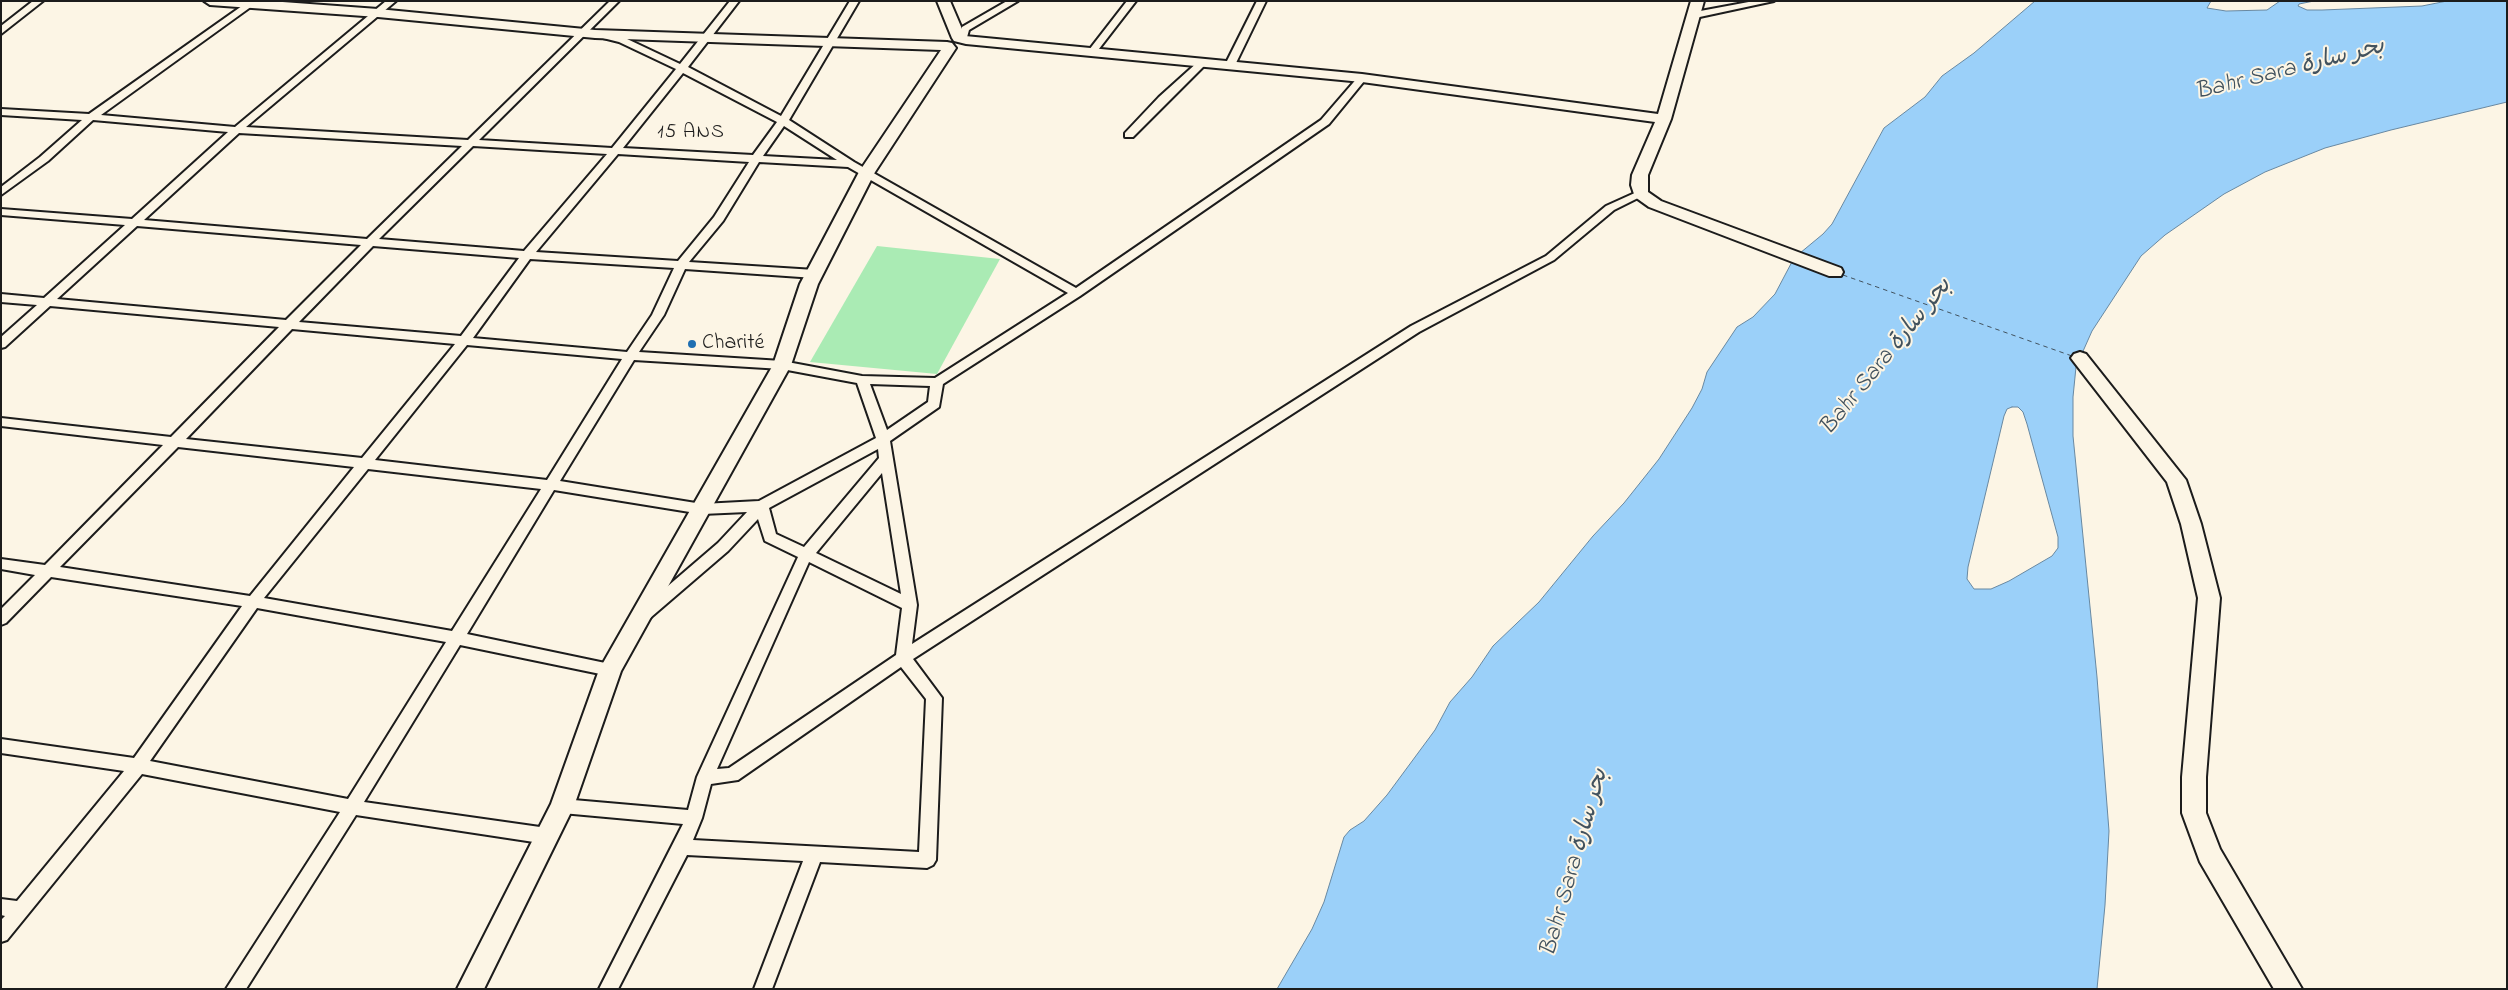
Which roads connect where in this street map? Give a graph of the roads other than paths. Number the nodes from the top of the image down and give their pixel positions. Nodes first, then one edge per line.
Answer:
1 (39, 1) edge
2 (210, 1) edge
3 (392, 1) edge
4 (615, 1) edge
5 (735, 1) edge
6 (855, 1) edge
7 (943, 1) edge
8 (1014, 1) edge
9 (1132, 1) edge
10 (1262, 1) edge
11 (1770, 1) edge
12 (253, 3) edge
13 (1696, 8) edge
14 (378, 13) junction
15 (1, 30) edge
16 (590, 33) junction
17 (705, 36) junction
18 (829, 41) junction
19 (957, 42) junction
20 (1092, 52) junction
21 (1202, 63) junction
22 (1230, 65) junction
23 (682, 68) junction
24 (1362, 78) junction
25 (1, 112) edge
26 (91, 117) junction
27 (1664, 119) junction
28 (783, 121) junction
29 (237, 130) junction
30 (1129, 135) dead end
31 (471, 143) junction
32 (614, 152) junction
33 (756, 158) junction
34 (858, 168) junction
35 (1, 192) edge
36 (1641, 194) junction
37 (1, 212) edge
38 (136, 223) junction
39 (370, 242) junction
40 (527, 255) junction
41 (681, 265) junction
42 (1835, 272) dead end
43 (815, 274) junction
44 (1076, 293) junction
45 (1, 298) edge
46 (49, 303) junction
47 (290, 325) junction
48 (464, 341) junction
49 (1, 344) edge
50 (630, 356) junction
51 (2080, 358) dead end
52 (782, 365) junction
53 (862, 380) junction
54 (936, 382) junction
55 (1, 422) edge
56 (883, 439) junction
57 (174, 443) junction
58 (887, 458) junction
59 (363, 465) junction
60 (552, 485) junction
61 (761, 506) junction
62 (702, 508) junction
63 (805, 556) junction
64 (1, 564) edge
65 (47, 572) junction
66 (253, 602) junction
67 (910, 606) junction
68 (1, 619) edge
69 (639, 619) junction
70 (456, 638) junction
71 (903, 658) junction
72 (610, 670) junction
73 (1, 746) edge
74 (138, 766) junction
75 (705, 777) junction
76 (562, 806) junction
77 (352, 807) junction
78 (694, 818) junction
79 (548, 836) junction
80 (682, 847) junction
81 (814, 855) junction
82 (1, 907) edge
83 (20, 909) junction
84 (1, 934) edge
85 (236, 989) edge
86 (470, 989) edge
87 (608, 989) edge
88 (763, 989) edge
89 (2289, 989) edge

1 - 15 street
2 - 12 main road
3 - 14 street
4 - 16 street
5 - 17 street
6 - 18 street
7 - 19 main road
8 - 19 street
9 - 20 street
10 - 22 street
11 - 13 street
12 - 14 main road
12 - 26 street
13 - 27 main road
14 - 16 main road
14 - 29 street
16 - 17 main road
16 - 23 street
16 - 31 street
17 - 18 main road
17 - 23 street
18 - 19 main road
18 - 28 street
19 - 20 main road
19 - 34 main road
20 - 21 main road
21 - 22 main road
21 - 30 street
22 - 24 main road
23 - 28 street
23 - 32 street
24 - 27 main road
24 - 44 street
25 - 26 street
26 - 29 street
26 - 35 street
27 - 36 main road
28 - 33 street
28 - 34 street
29 - 31 street
29 - 38 street
31 - 32 street
31 - 39 street
32 - 33 street
32 - 40 street
33 - 34 street
33 - 41 street
34 - 43 main road
34 - 44 street
36 - 42 main road
36 - 71 street
37 - 38 street
38 - 39 street
38 - 46 street
39 - 40 street
39 - 47 street
40 - 41 street
40 - 48 street
41 - 43 street
41 - 50 street
43 - 52 main road
44 - 54 street
45 - 46 street
46 - 47 street
46 - 49 street
47 - 48 street
47 - 57 street
48 - 50 street
48 - 59 street
50 - 52 street
50 - 60 street
51 - 89 main road
52 - 53 street
52 - 62 main road
53 - 54 street
53 - 56 street
54 - 56 street
55 - 57 street
56 - 58 street
56 - 61 street
57 - 59 street
57 - 65 street
58 - 63 street
58 - 67 street
59 - 60 street
59 - 66 street
60 - 62 street
60 - 70 street
61 - 62 street
61 - 63 street
61 - 69 street
62 - 69 main road
63 - 67 street
63 - 75 street
64 - 65 street
65 - 66 street
65 - 68 street
66 - 70 street
66 - 74 street
67 - 71 street
69 - 72 main road
70 - 72 street
70 - 77 street
71 - 75 street
71 - 81 street
72 - 76 main road
73 - 74 street
74 - 77 street
74 - 83 street
75 - 78 street
76 - 78 street
76 - 79 main road
77 - 79 street
77 - 85 street
78 - 80 street
79 - 86 main road
80 - 81 street
80 - 87 street
81 - 88 street
82 - 83 street
83 - 84 street

